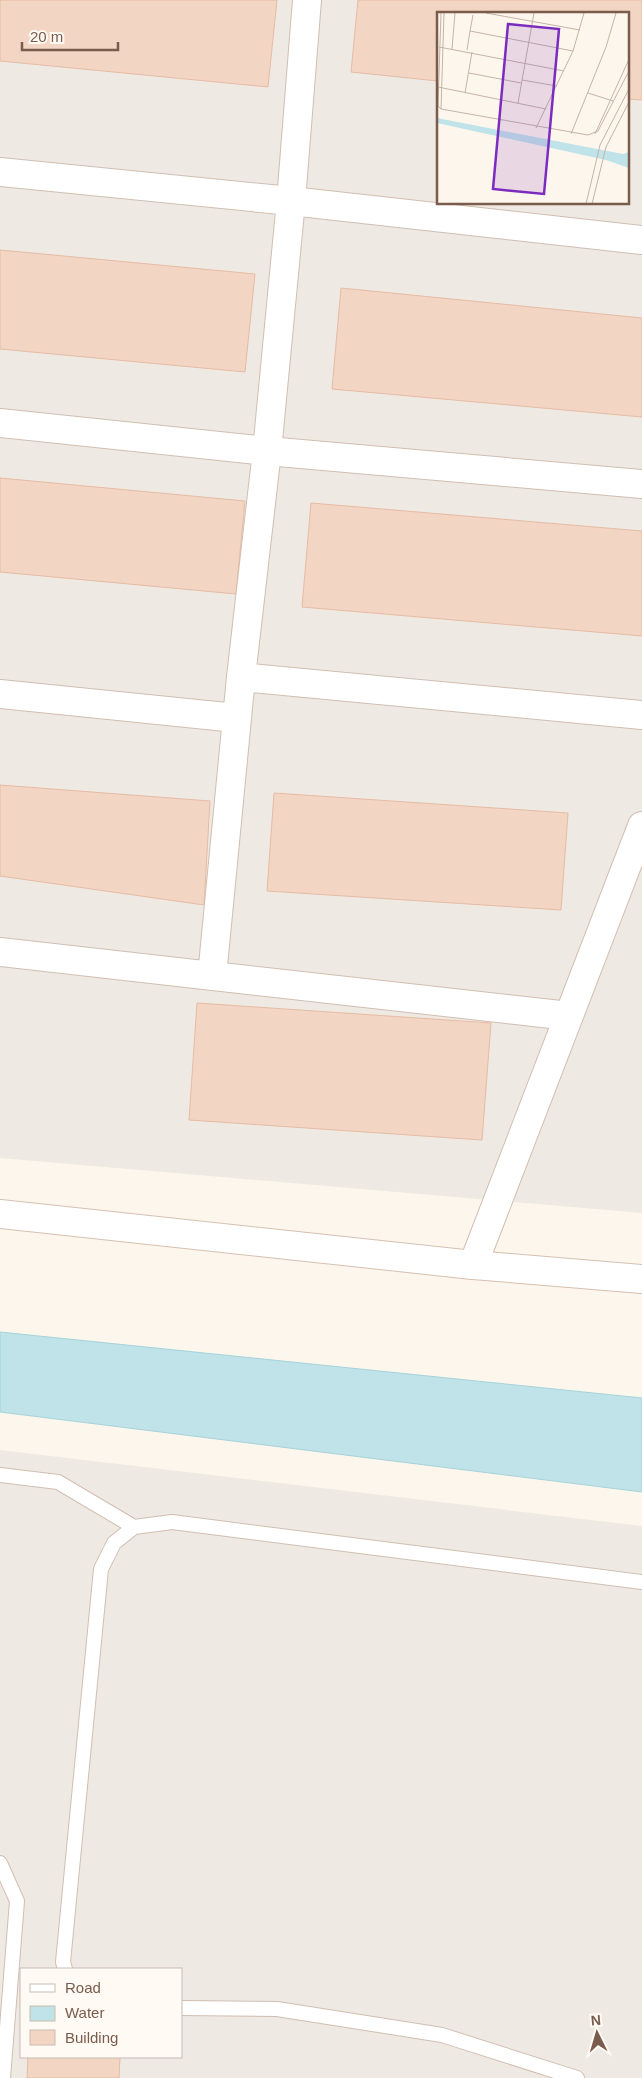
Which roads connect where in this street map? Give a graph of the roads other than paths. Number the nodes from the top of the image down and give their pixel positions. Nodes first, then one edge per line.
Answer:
1 (307, 0) edge
2 (0, 172) edge
3 (291, 200) junction
4 (642, 240) edge
5 (0, 423) edge
6 (267, 451) junction
7 (642, 484) edge
8 (241, 677) junction
9 (0, 694) edge
10 (642, 715) edge
11 (236, 718) junction
12 (642, 826) edge
13 (0, 952) edge
14 (212, 976) junction
15 (569, 1016) junction
16 (0, 1214) edge
17 (473, 1265) junction
18 (642, 1279) edge
19 (0, 1475) edge
20 (134, 1527) junction
21 (642, 1582) edge
22 (0, 1863) edge
23 (65, 1968) edge
24 (182, 2008) edge
25 (3, 2078) edge
26 (577, 2078) edge

1 - 3 street
2 - 3 street
3 - 4 street
3 - 6 street
5 - 6 street
6 - 7 street
6 - 8 street
8 - 10 street
8 - 11 street
9 - 11 street
11 - 14 street
12 - 15 street
13 - 14 street
14 - 15 street
15 - 17 street
16 - 17 street
17 - 18 street
19 - 20 lane
20 - 21 lane
20 - 23 lane
22 - 25 lane
24 - 26 lane

